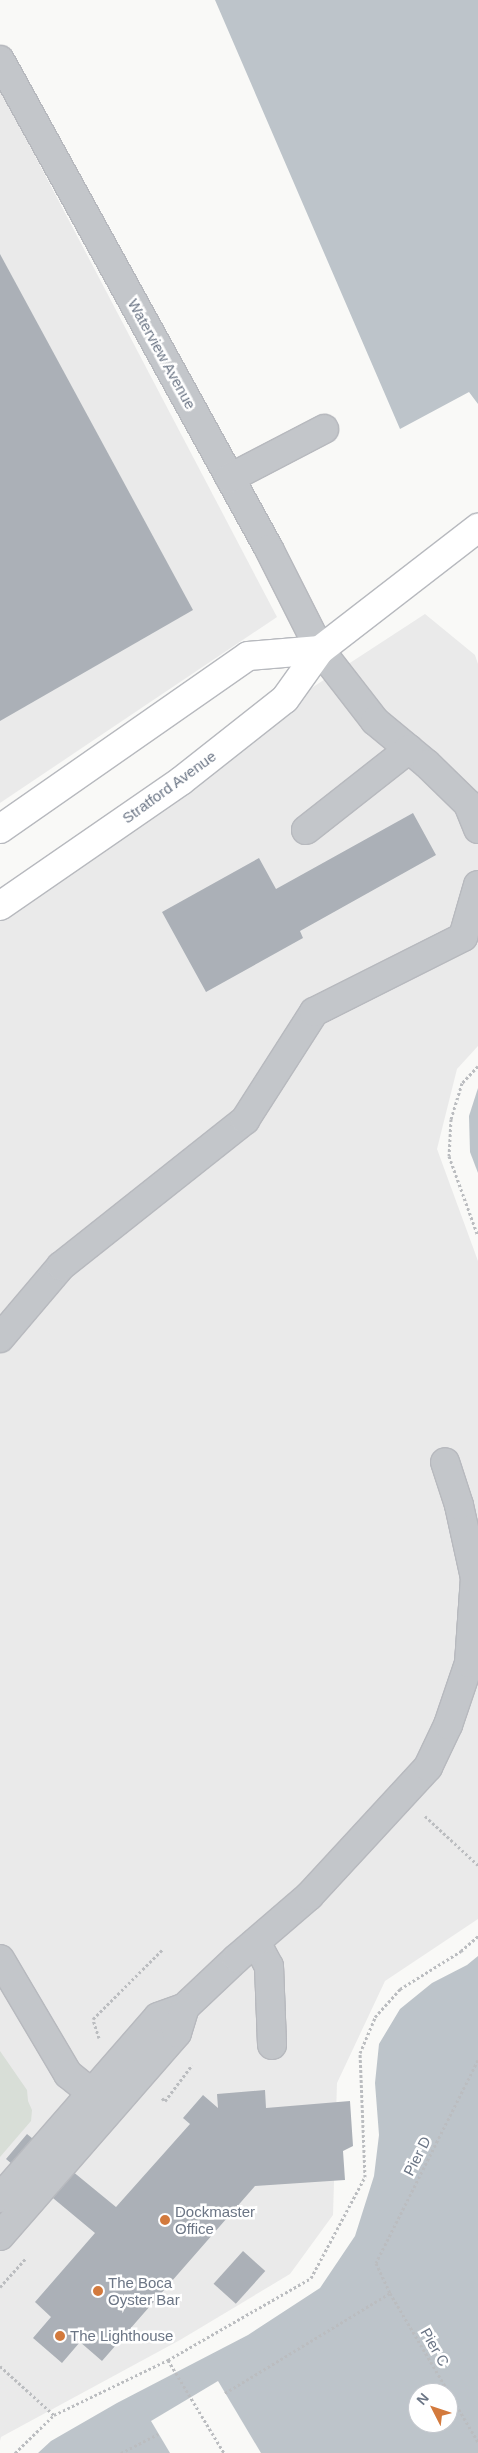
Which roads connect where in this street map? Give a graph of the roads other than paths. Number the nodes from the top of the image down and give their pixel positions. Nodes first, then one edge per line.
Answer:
1 (0, 60) edge
2 (324, 428) dead end
3 (230, 478) junction
4 (478, 528) edge
5 (320, 650) junction
6 (410, 749) junction
7 (0, 829) edge
8 (478, 829) edge
9 (306, 830) dead end
10 (478, 885) edge
11 (0, 906) edge
12 (0, 1338) edge
13 (445, 1462) dead end
14 (256, 1942) junction
15 (0, 1959) edge
16 (272, 2045) dead end
17 (101, 2101) junction
18 (0, 2198) edge
19 (0, 2236) edge

1 - 3 street, Waterview Avenue
2 - 3 street
3 - 5 street, Waterview Avenue
4 - 5 main road, Stratford Avenue
5 - 6 street, Waterview Avenue
5 - 7 main road
5 - 11 main road, Stratford Avenue
6 - 8 street, Waterview Avenue
6 - 9 street
10 - 12 street
13 - 14 street
14 - 16 street
14 - 17 street
15 - 17 street
17 - 18 street
17 - 19 street

